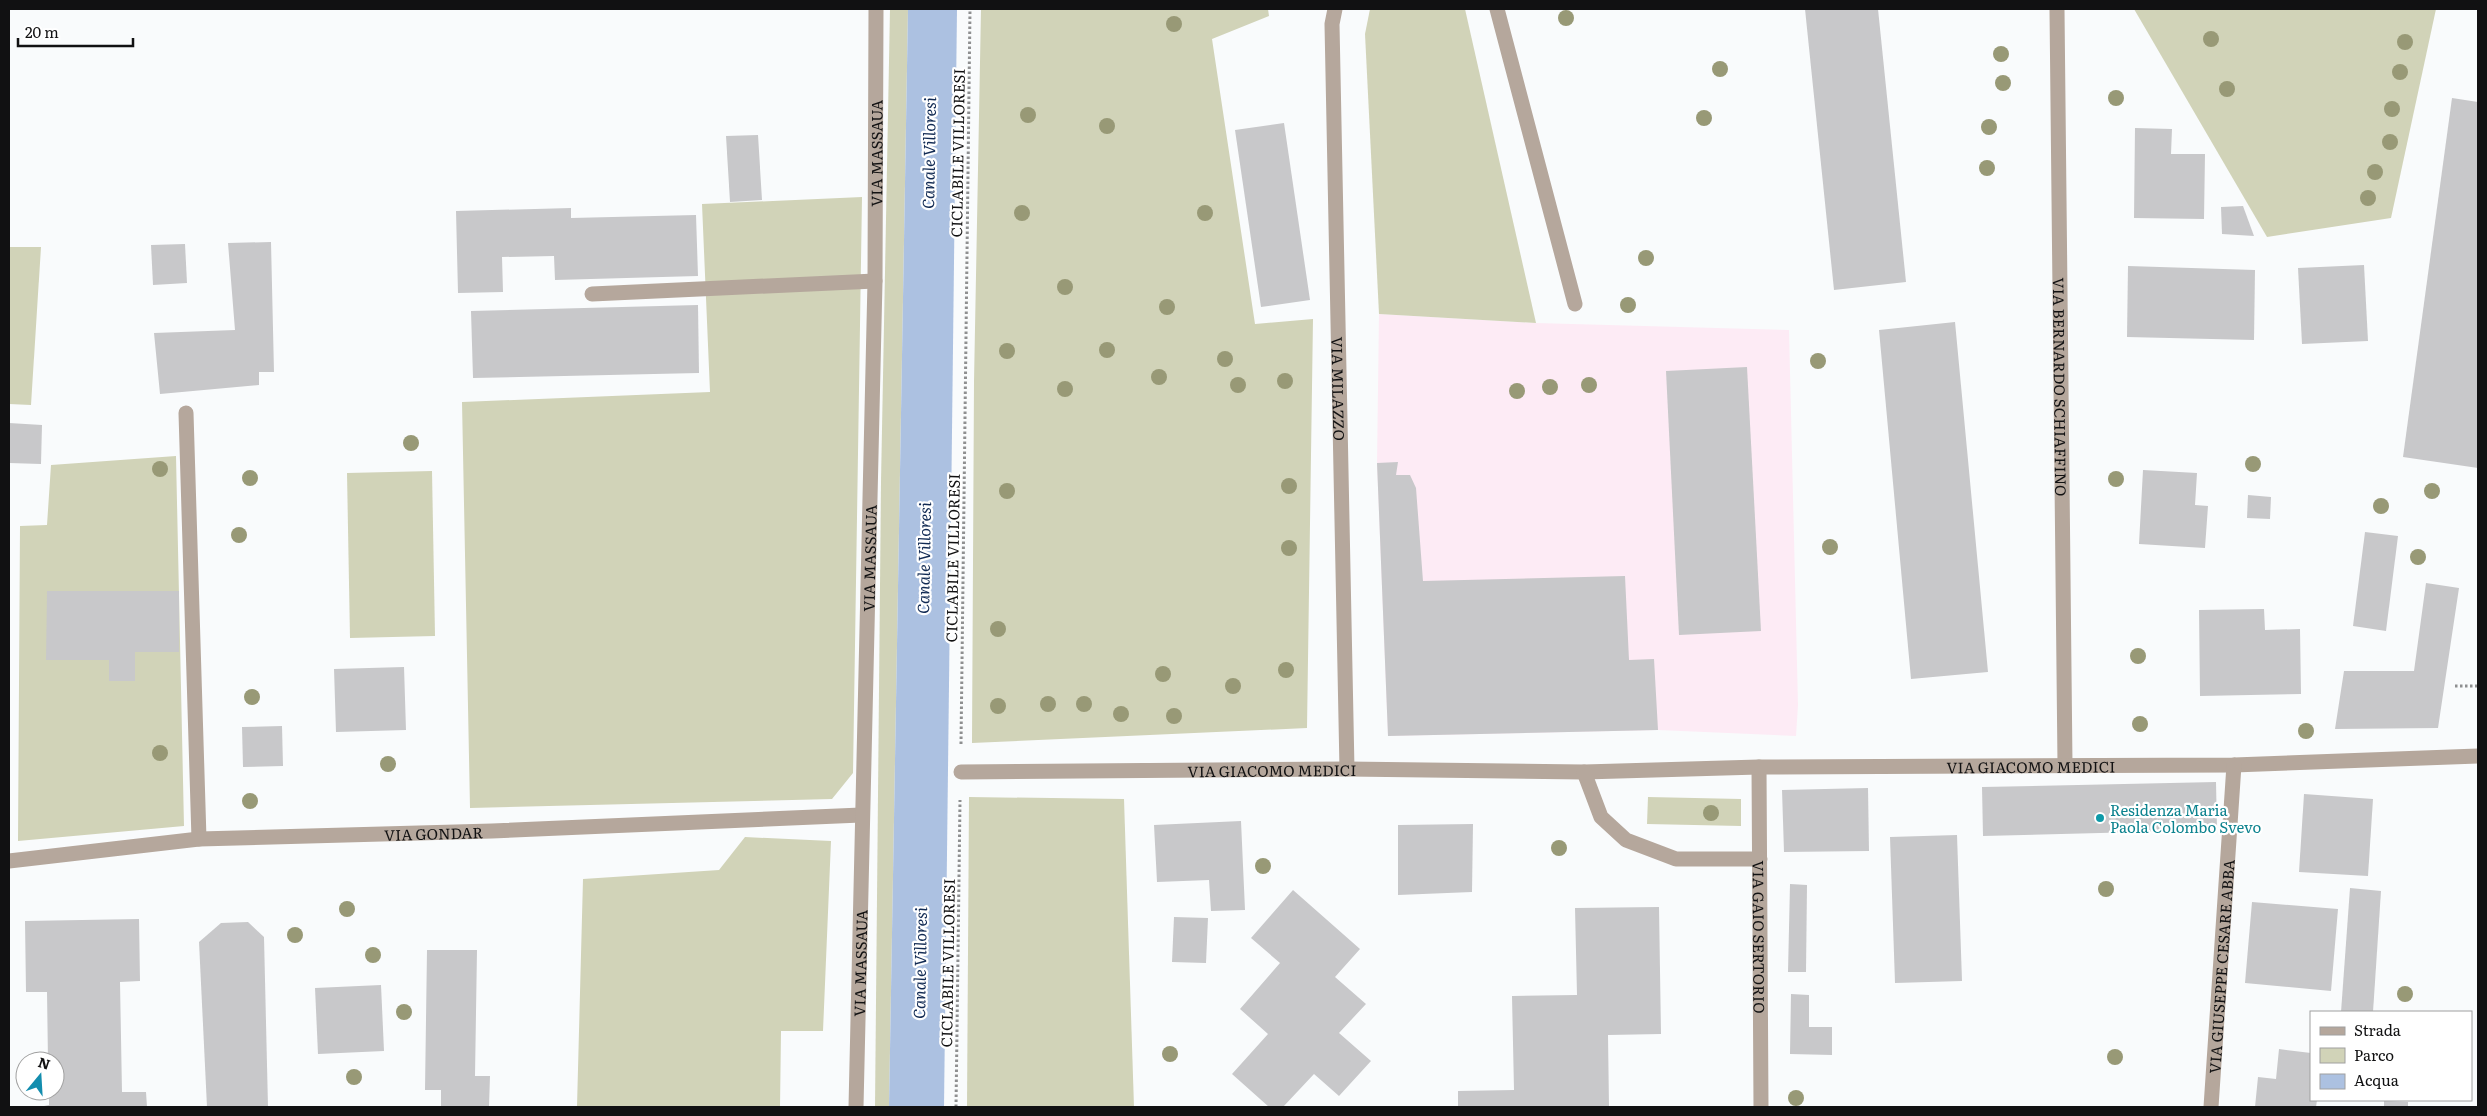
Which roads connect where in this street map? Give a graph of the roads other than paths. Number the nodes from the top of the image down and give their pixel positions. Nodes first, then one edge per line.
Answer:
1 (876, 9) edge
2 (1334, 9) edge
3 (1497, 9) edge
4 (2057, 9) edge
5 (875, 281) junction
6 (592, 294) dead end
7 (1575, 304) dead end
8 (186, 413) dead end
9 (2478, 756) edge
10 (2065, 764) junction
11 (2234, 765) junction
12 (1759, 767) junction
13 (1347, 769) junction
14 (961, 772) road end
15 (1584, 772) junction
16 (861, 815) junction
17 (199, 839) junction
18 (1760, 859) junction
19 (9, 861) edge
20 (856, 1107) edge
21 (1761, 1107) edge
22 (2211, 1107) edge

1 - 5 street, VIA MASSAUA
2 - 13 street, VIA MILAZZO
3 - 7 street
4 - 10 street, VIA BERNARDO SCHIAFFINO
5 - 6 street
5 - 16 street, VIA MASSAUA
8 - 17 street
9 - 11 street, VIA GIACOMO MEDICI
10 - 11 street, VIA GIACOMO MEDICI
10 - 12 street, VIA GIACOMO MEDICI
11 - 22 street, VIA GIUSEPPE CESARE ABBA
12 - 15 street, VIA GIACOMO MEDICI
12 - 18 street, VIA GAIO SERTORIO
13 - 14 street, VIA GIACOMO MEDICI
13 - 15 street, VIA GIACOMO MEDICI
15 - 18 street
16 - 17 street, VIA GONDAR
16 - 20 street, VIA MASSAUA
17 - 19 street, VIA GONDAR
18 - 21 street, VIA GAIO SERTORIO

